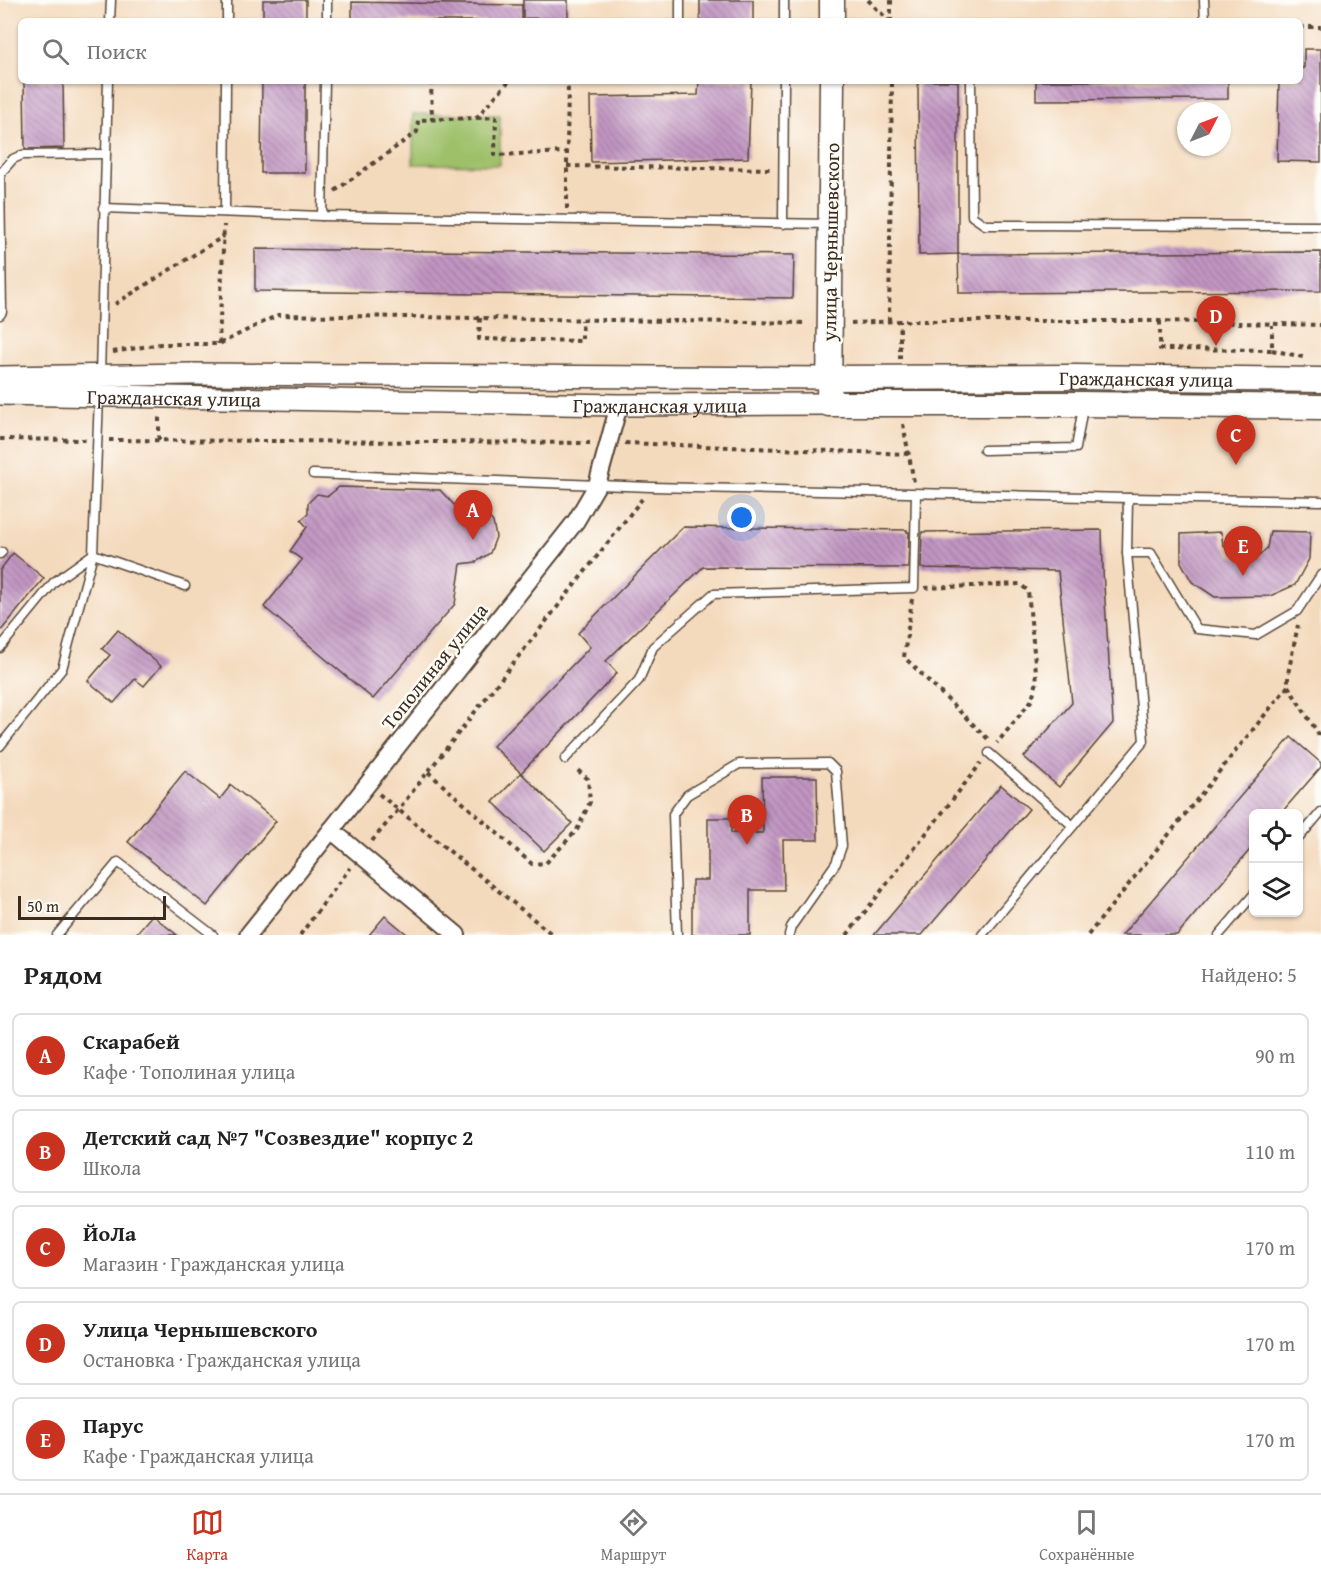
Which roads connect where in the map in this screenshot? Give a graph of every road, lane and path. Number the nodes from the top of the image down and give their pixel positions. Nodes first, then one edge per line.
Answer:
1 (111, 0) edge
2 (227, 0) edge
3 (327, 0) edge
4 (680, 0) edge
5 (784, 0) edge
6 (832, 0) edge
7 (868, 0) edge
8 (891, 0) edge
9 (1204, 0) edge
10 (110, 18) edge
11 (226, 18) edge
12 (327, 18) edge
13 (680, 18) edge
14 (784, 18) edge
15 (832, 18) edge
16 (887, 18) edge
17 (890, 18) edge
18 (1205, 18) edge
19 (1303, 27) edge
20 (1321, 27) edge
21 (108, 84) edge
22 (226, 84) edge
23 (325, 84) edge
24 (431, 84) edge
25 (506, 84) edge
26 (568, 84) edge
27 (784, 84) edge
28 (832, 84) edge
29 (892, 84) edge
30 (971, 84) edge
31 (476, 118) junction
32 (432, 120) junction
33 (567, 152) junction
34 (105, 154) junction
35 (567, 166) junction
36 (783, 169) junction
37 (323, 201) junction
38 (103, 208) junction
39 (225, 212) junction
40 (322, 216) junction
41 (567, 220) junction
42 (783, 224) junction
43 (830, 224) junction
44 (1321, 226) edge
45 (224, 236) junction
46 (101, 313) junction
47 (0, 315) edge
48 (480, 318) junction
49 (582, 320) junction
50 (889, 321) junction
51 (900, 321) junction
52 (1160, 321) junction
53 (807, 323) dead end
54 (844, 323) dead end
55 (1272, 325) junction
56 (1321, 325) edge
57 (219, 344) junction
58 (1272, 350) junction
59 (101, 354) junction
60 (1311, 358) dead end
61 (900, 365) dead end
62 (0, 377) edge
63 (627, 377) junction
64 (828, 378) junction
65 (1321, 380) edge
66 (99, 385) junction
67 (0, 394) edge
68 (829, 404) junction
69 (1083, 404) junction
70 (619, 405) junction
71 (1321, 407) edge
72 (159, 408) dead end
73 (902, 418) dead end
74 (0, 438) edge
75 (96, 440) junction
76 (159, 440) junction
77 (609, 443) junction
78 (984, 450) dead end
79 (909, 454) junction
80 (313, 474) dead end
81 (597, 485) junction
82 (651, 487) junction
83 (916, 494) junction
84 (1128, 498) junction
85 (1321, 501) edge
86 (1128, 553) junction
87 (93, 554) junction
88 (1321, 575) edge
89 (185, 586) dead end
90 (914, 588) junction
91 (1298, 624) dead end
92 (0, 648) edge
93 (1288, 686) junction
94 (1321, 738) edge
95 (0, 746) edge
96 (990, 753) joint
97 (565, 759) joint
98 (428, 772) junction
99 (367, 784) junction
100 (398, 810) junction
101 (1321, 812) edge
102 (1073, 826) junction
103 (331, 830) junction
104 (1303, 834) edge
105 (360, 855) junction
106 (1249, 900) edge
107 (57, 935) edge
108 (213, 935) edge
109 (248, 935) edge
110 (300, 935) edge
111 (457, 935) edge
112 (553, 935) edge
113 (677, 935) edge
114 (789, 935) edge
115 (847, 935) edge
116 (982, 935) edge
117 (1088, 935) edge
118 (1219, 935) edge

1 - 10 lane
2 - 11 lane
3 - 12 lane
4 - 13 lane
5 - 14 lane
6 - 15 main road
7 - 16 path
8 - 17 path
9 - 18 lane
19 - 20 path
21 - 34 lane
22 - 39 lane
23 - 37 lane
24 - 32 path
25 - 31 path
26 - 33 path
27 - 36 lane
28 - 43 main road, улица Чернышевского
29 - 50 path
30 - 44 lane
31 - 32 path
31 - 33 path
32 - 37 path
33 - 35 path
34 - 38 lane
34 - 47 lane
35 - 36 path
35 - 41 path
36 - 42 lane
37 - 40 lane
38 - 39 lane
38 - 46 lane
39 - 40 lane
39 - 45 path
40 - 41 lane
41 - 42 lane
42 - 43 lane
43 - 64 main road, улица Чернышевского
45 - 46 path
45 - 57 path
46 - 59 lane
48 - 49 path
48 - 49 path
48 - 57 path
49 - 53 path
50 - 51 path
50 - 54 path
51 - 52 path
51 - 61 path
52 - 55 path
52 - 58 path
55 - 56 path
55 - 58 path
57 - 59 path
58 - 60 path
59 - 66 lane
62 - 66 street, Гражданская улица
63 - 64 street, Гражданская улица
63 - 66 street, Гражданская улица
63 - 70 street
64 - 65 main road, Гражданская улица
64 - 68 main road, улица Чернышевского
66 - 67 street, Гражданская улица
66 - 70 street, Гражданская улица
66 - 75 lane
68 - 69 main road, Гражданская улица
68 - 70 street, Гражданская улица
69 - 71 main road, Гражданская улица
69 - 78 lane
70 - 77 street, Тополиная улица
72 - 76 path
73 - 79 path
74 - 75 path
75 - 76 path
75 - 87 lane
76 - 77 path
77 - 79 path
77 - 81 street, Тополиная улица
79 - 83 path
80 - 81 lane
81 - 82 lane
81 - 99 street, Тополиная улица
82 - 83 lane
82 - 98 path
83 - 84 lane
83 - 90 lane
84 - 85 lane
84 - 86 lane
86 - 88 lane
86 - 102 lane
87 - 89 lane
87 - 92 lane
87 - 95 lane
90 - 90 path
90 - 97 lane
91 - 93 path
93 - 94 path
93 - 117 path
96 - 102 lane
96 - 115 path
97 - 98 path
98 - 100 path
99 - 100 path
99 - 103 street, Тополиная улица
100 - 105 path
100 - 112 path
101 - 104 lane
102 - 116 lane
103 - 105 street
103 - 109 street, Тополиная улица
105 - 110 path
105 - 111 street
106 - 118 lane
107 - 108 lane
113 - 114 lane

